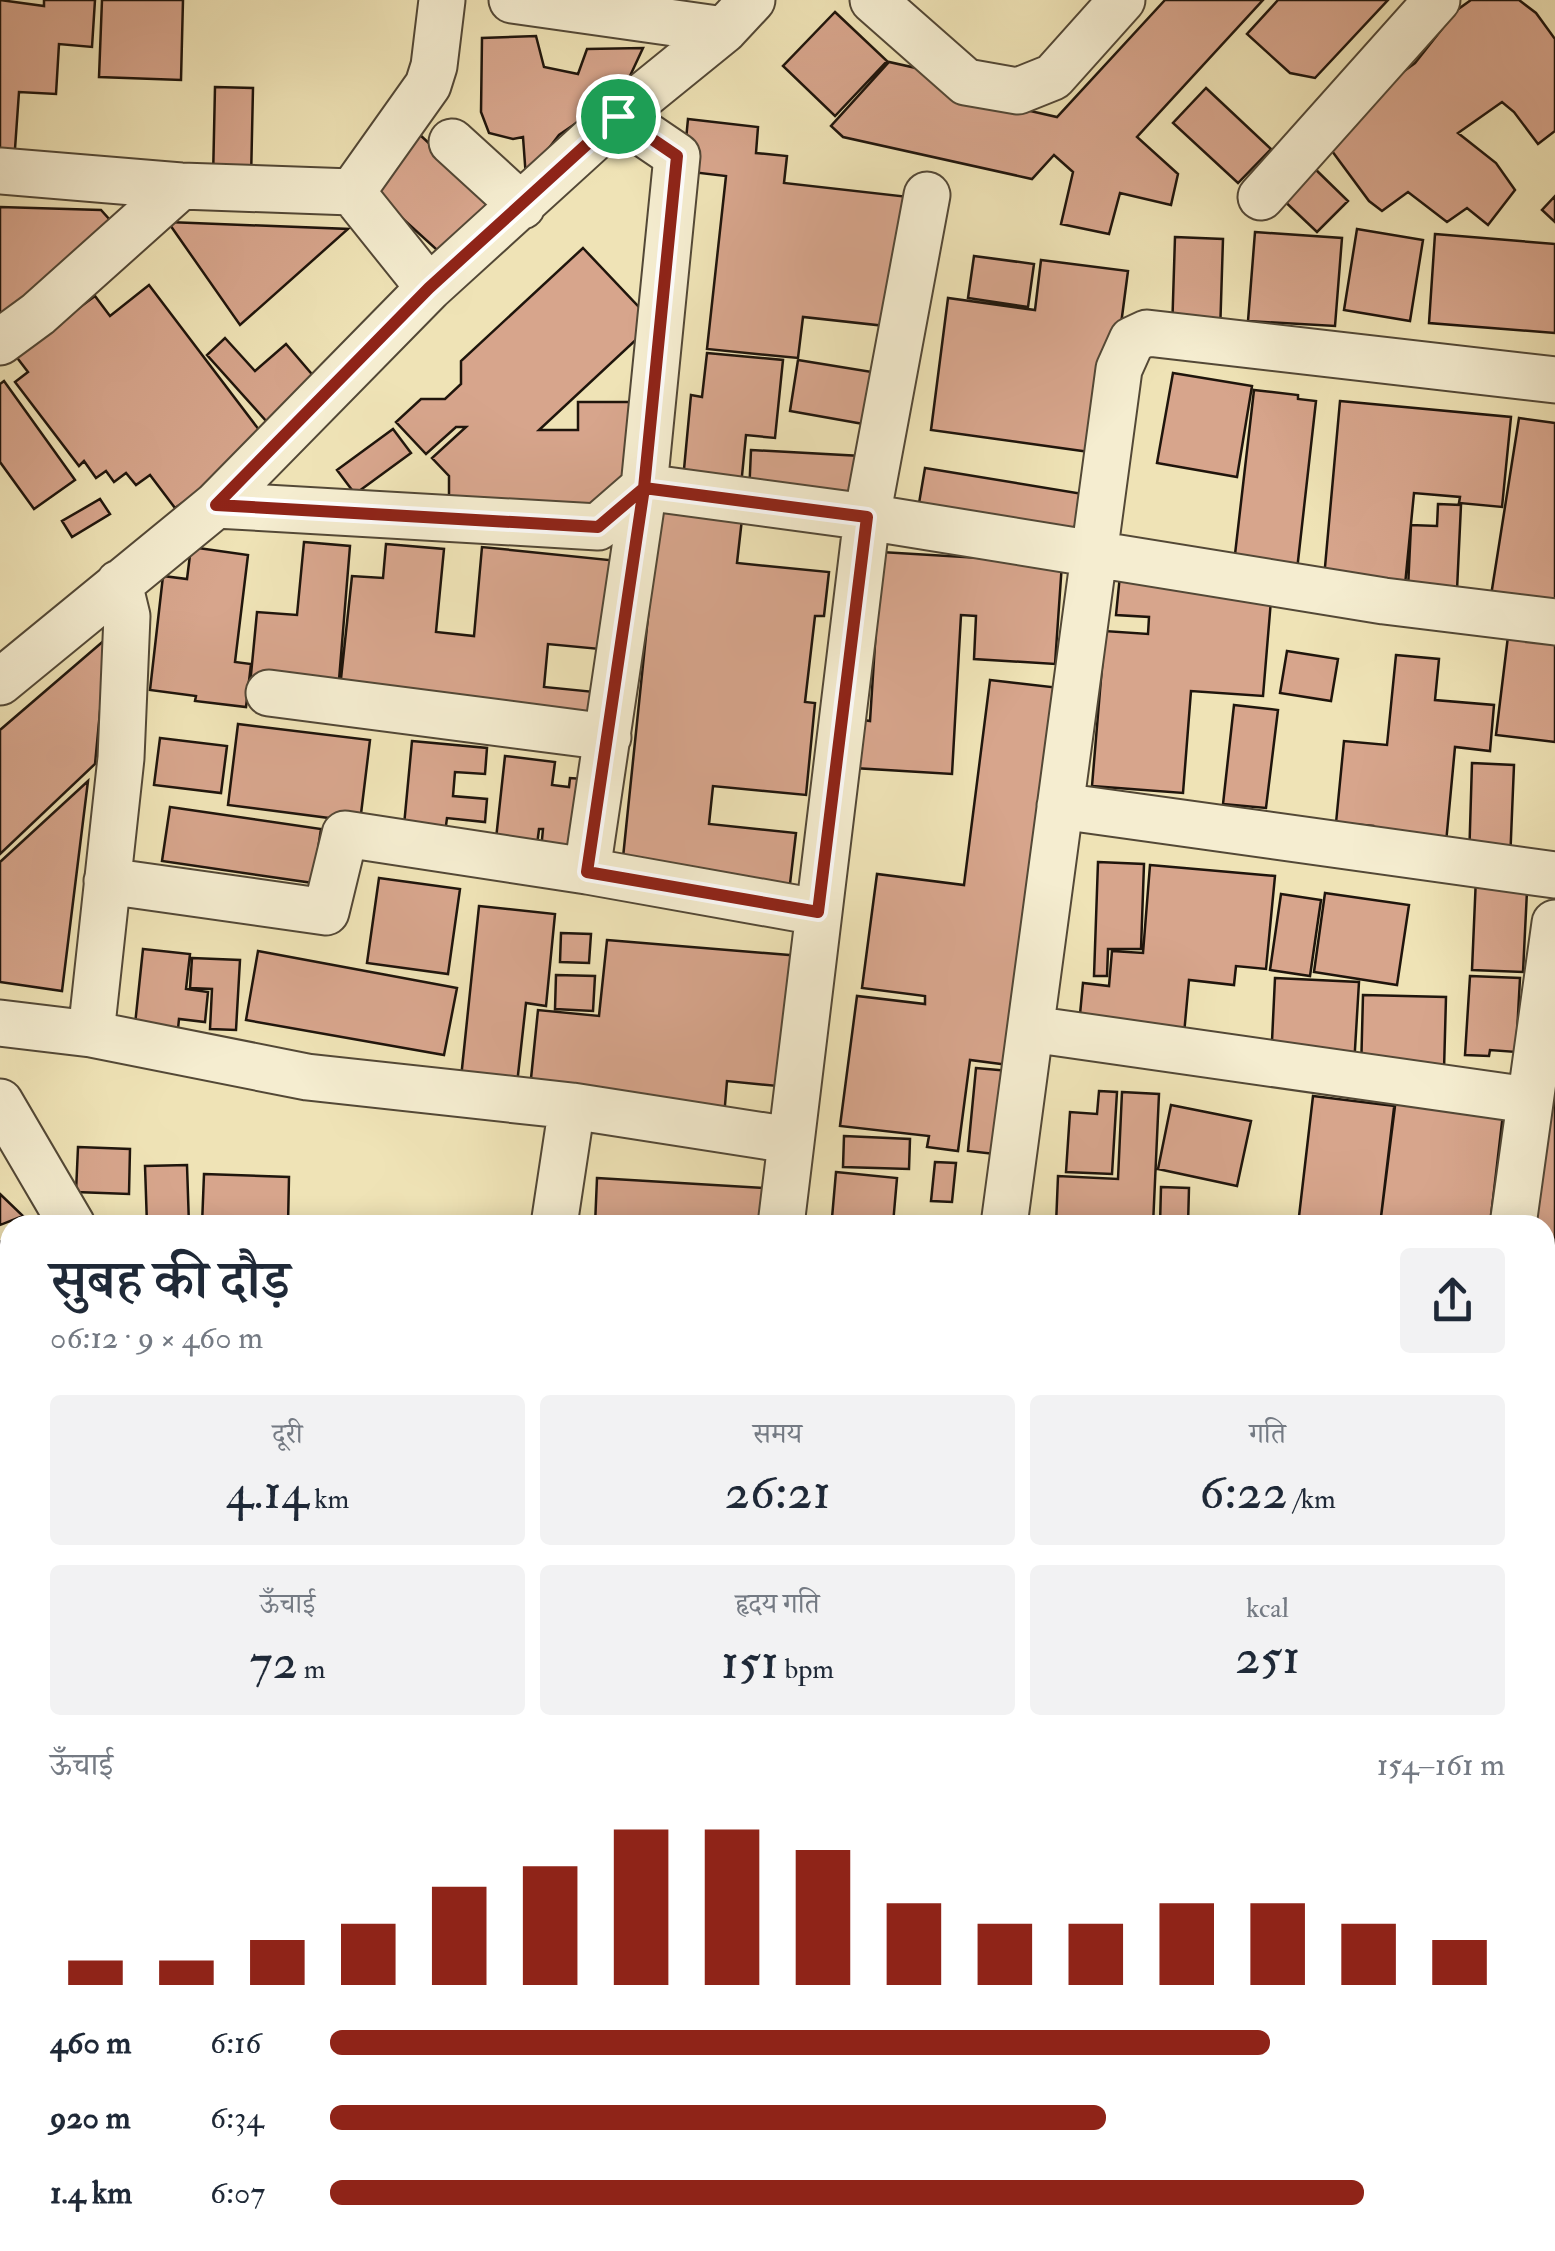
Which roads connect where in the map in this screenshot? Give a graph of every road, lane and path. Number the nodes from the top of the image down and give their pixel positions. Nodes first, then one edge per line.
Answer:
1 (442, 0) edge
2 (512, 0) edge
3 (873, 0) edge
4 (1122, 0) edge
5 (1437, 0) edge
6 (738, 15) edge
7 (618, 116) junction
8 (452, 142) dead end
9 (0, 171) edge
10 (180, 186) junction
11 (352, 192) junction
12 (928, 196) dead end
13 (1261, 197) dead end
14 (522, 206) junction
15 (429, 288) junction
16 (0, 342) edge
17 (1555, 380) edge
18 (644, 488) junction
19 (216, 505) junction
20 (867, 517) junction
21 (1093, 552) junction
22 (119, 583) junction
23 (1555, 622) edge
24 (0, 682) edge
25 (269, 693) dead end
26 (608, 736) junction
27 (1060, 806) junction
28 (587, 872) junction
29 (1555, 875) edge
30 (107, 881) junction
31 (818, 912) junction
32 (1555, 923) edge
33 (0, 1023) edge
34 (1031, 1029) junction
35 (91, 1034) junction
36 (1528, 1100) junction
37 (0, 1102) edge
38 (572, 1106) junction
39 (790, 1140) junction
40 (66, 1215) edge
41 (556, 1215) edge
42 (782, 1215) edge
43 (1005, 1215) edge
44 (1514, 1215) edge

1 - 11 street
2 - 6 street
3 - 4 street
5 - 13 street
6 - 7 street
7 - 14 street
7 - 18 street
8 - 14 street
9 - 10 street
10 - 11 street
10 - 16 street
11 - 15 street
12 - 20 street
14 - 15 street
15 - 19 street
17 - 21 street
18 - 19 street
18 - 20 street
18 - 26 street
19 - 22 street
20 - 21 street
20 - 31 street
21 - 23 street
21 - 27 street
22 - 24 street
22 - 30 street
25 - 26 street
26 - 28 street
27 - 29 street
27 - 34 street
28 - 30 street
28 - 31 street
30 - 35 street
31 - 39 street
32 - 36 street
33 - 35 street
34 - 36 street
34 - 43 street
35 - 38 street
36 - 44 street
37 - 40 street
38 - 39 street
38 - 41 street
39 - 42 street

